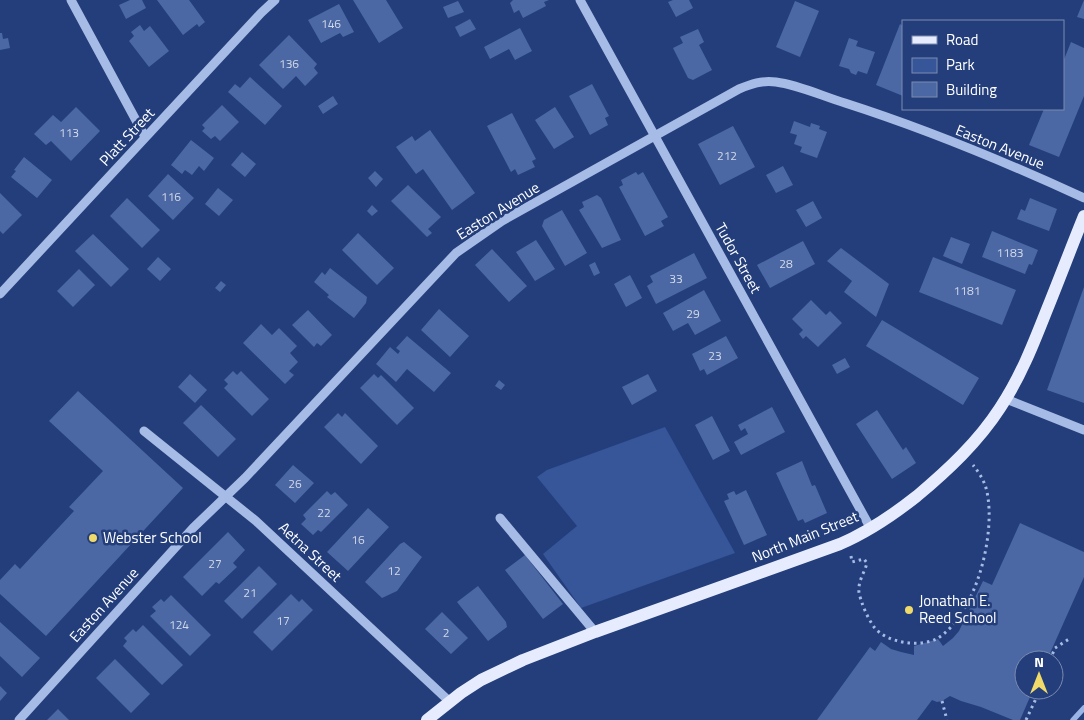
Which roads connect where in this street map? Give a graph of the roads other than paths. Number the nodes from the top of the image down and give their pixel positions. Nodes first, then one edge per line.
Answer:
1 (72, 0) edge
2 (275, 0) edge
3 (580, 0) edge
4 (655, 136) junction
5 (145, 137) junction
6 (1084, 198) edge
7 (1084, 216) edge
8 (0, 294) edge
9 (1006, 399) junction
10 (1084, 430) edge
11 (144, 431) dead end
12 (226, 497) junction
13 (500, 518) dead end
14 (871, 529) junction
15 (595, 632) junction
16 (449, 701) junction
17 (19, 720) edge
18 (426, 720) edge

1 - 5 street
2 - 5 street, Platt Street
3 - 4 street, Tudor Street
4 - 6 street, Easton Avenue
4 - 12 street, Easton Avenue
4 - 14 street, Tudor Street
5 - 8 street, Platt Street
7 - 9 main road, North Main Street
9 - 10 street
9 - 14 main road, North Main Street
11 - 12 street, Aetna Street
12 - 16 street, Aetna Street
12 - 17 street, Easton Avenue
13 - 15 street
14 - 15 main road, North Main Street
15 - 16 main road, North Main Street
16 - 18 main road, North Main Street

